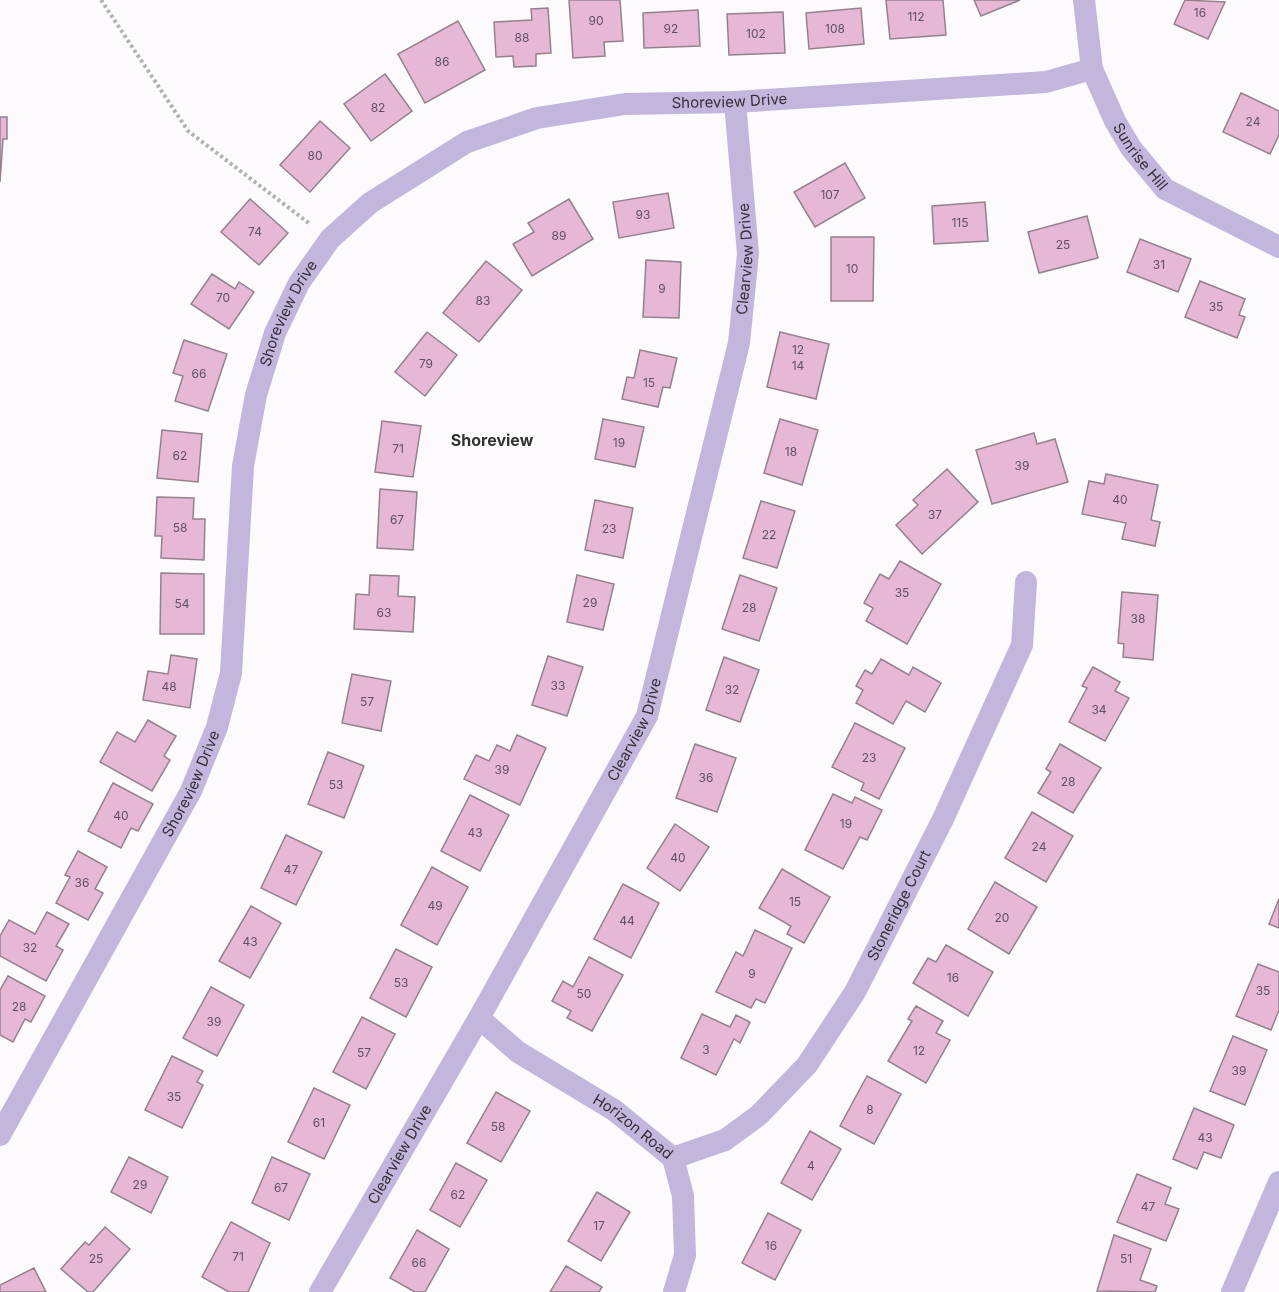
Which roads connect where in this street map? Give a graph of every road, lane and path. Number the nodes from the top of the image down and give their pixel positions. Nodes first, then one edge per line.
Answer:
1 (101, 0) edge
2 (1084, 0) edge
3 (1092, 69) junction
4 (735, 102) junction
5 (330, 239) junction
6 (1279, 247) edge
7 (1026, 582) dead end
8 (479, 1018) junction
9 (0, 1135) edge
10 (673, 1158) junction
11 (1279, 1182) edge
12 (320, 1292) edge
13 (674, 1292) edge
14 (1232, 1292) edge

1 - 5 path
2 - 3 street, Sunrise Hill
3 - 4 street, Shoreview Drive
3 - 6 street, Sunrise Hill
4 - 5 street, Shoreview Drive
4 - 8 street, Clearview Drive
5 - 9 street, Shoreview Drive
7 - 10 street, Stoneridge Court
8 - 10 street, Horizon Road
8 - 12 street, Clearview Drive
10 - 13 street, Horizon Road
11 - 14 street

